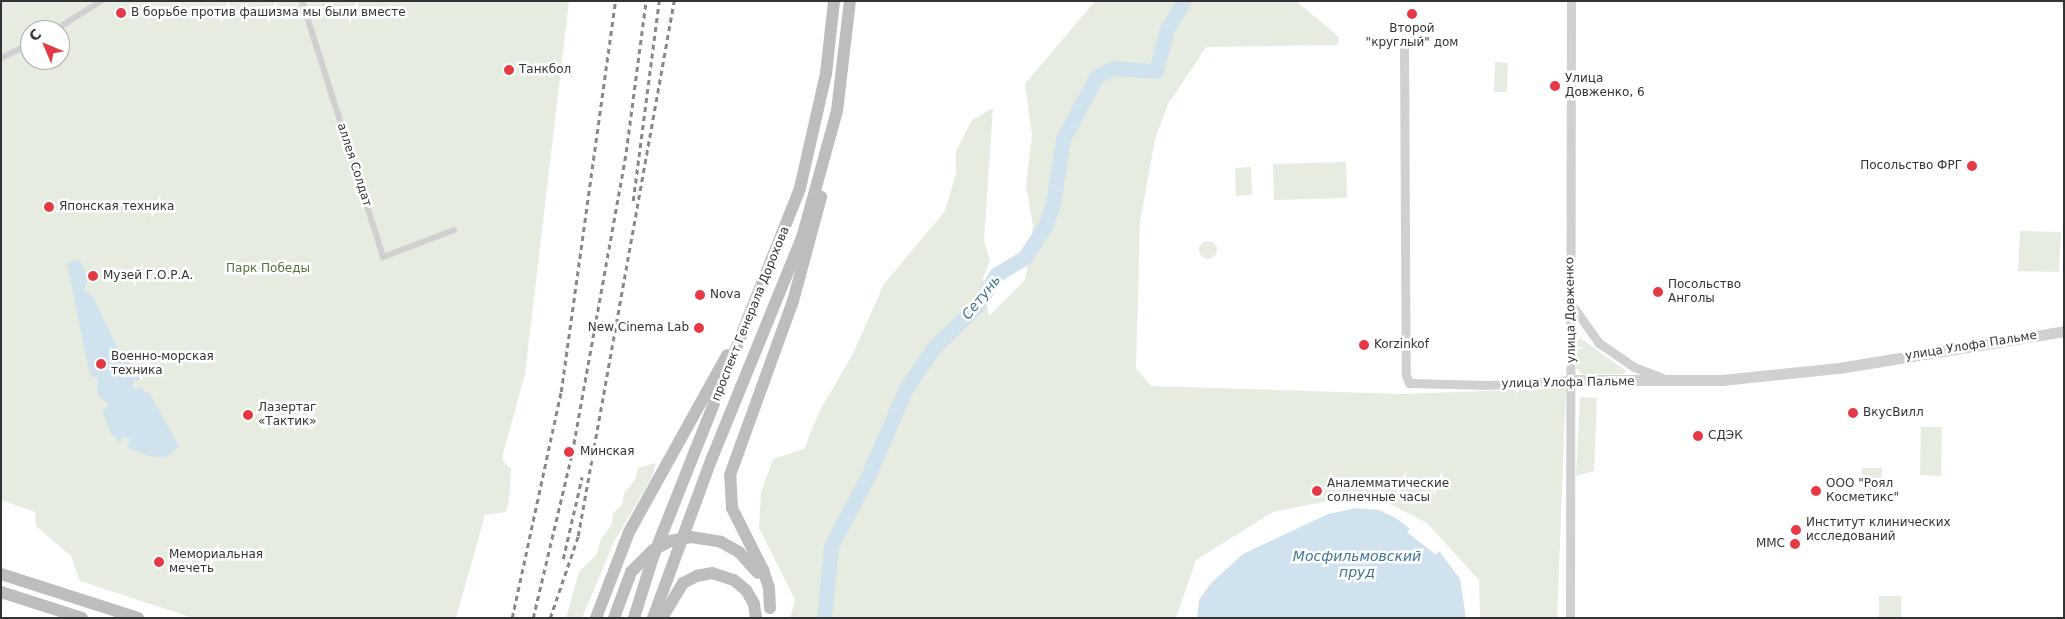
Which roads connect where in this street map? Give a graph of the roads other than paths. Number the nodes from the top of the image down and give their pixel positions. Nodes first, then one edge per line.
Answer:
1 (101, 1) edge
2 (302, 1) edge
3 (834, 1) edge
4 (850, 1) edge
5 (1571, 1) edge
6 (70, 21) edge
7 (1404, 44) dead end
8 (20, 49) edge
9 (1, 58) edge
10 (827, 154) junction
11 (454, 230) dead end
12 (758, 298) junction
13 (1569, 300) junction
14 (2064, 331) edge
15 (1572, 380) junction
16 (1676, 382) junction
17 (1, 574) edge
18 (1, 592) edge
19 (770, 613) edge
20 (76, 617) edge
21 (138, 618) edge
22 (596, 618) edge
23 (614, 618) edge
24 (634, 618) edge
25 (653, 618) edge
26 (662, 618) edge
27 (756, 618) edge
28 (1570, 618) edge

1 - 6 street
2 - 11 street, аллея Солдат
3 - 12 main road, проспект Генерала Дорохова
4 - 10 main road, проспект Генерала Дорохова
5 - 13 street, улица Довженко
7 - 15 street, улица Улофа Пальме
8 - 9 street
10 - 19 main road
10 - 25 main road, проспект Генерала Дорохова, bridge
12 - 22 main road
12 - 24 main road, проспект Генерала Дорохова, bridge
13 - 15 street, улица Довженко
13 - 16 street
14 - 16 street, улица Улофа Пальме
15 - 16 street, улица Улофа Пальме
15 - 28 street, улица Довженко
17 - 21 main road
18 - 20 main road
19 - 23 main road
26 - 27 main road

